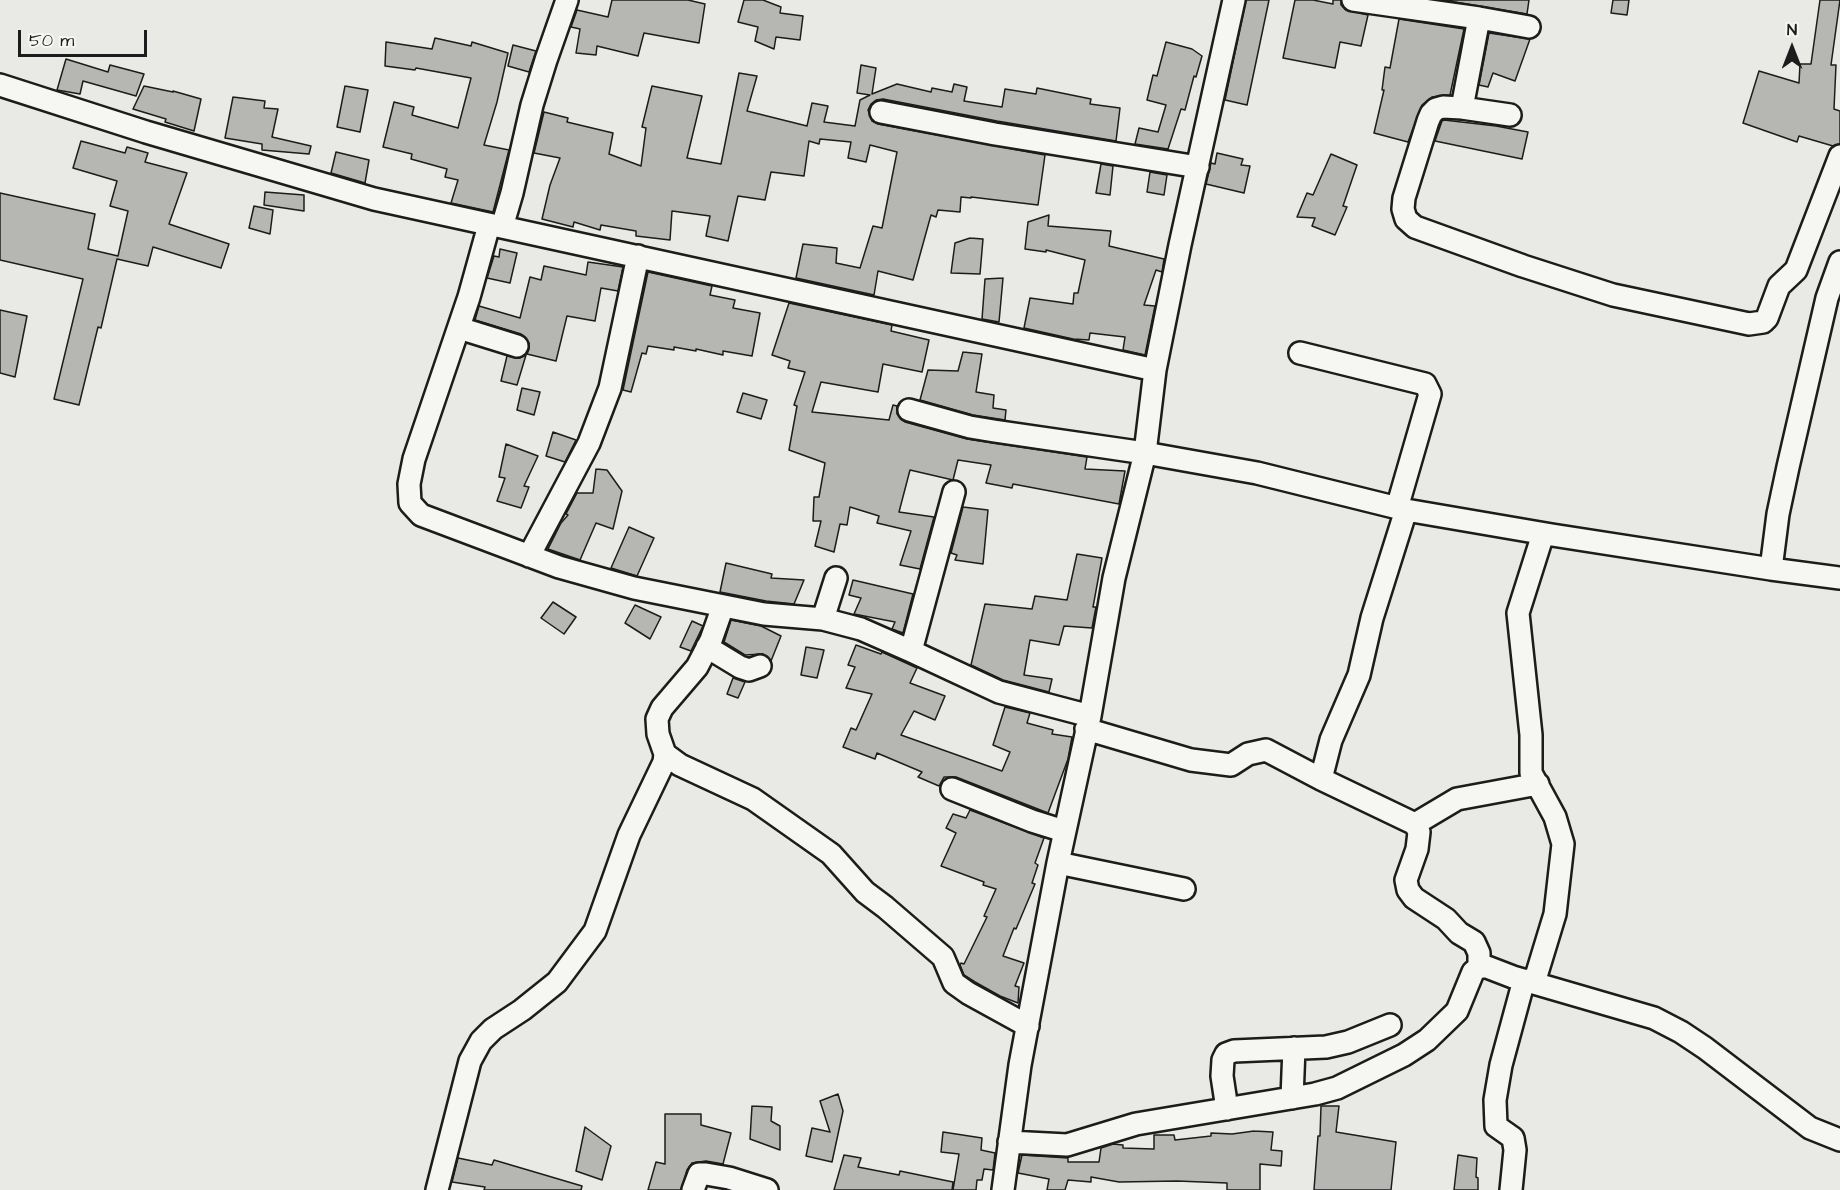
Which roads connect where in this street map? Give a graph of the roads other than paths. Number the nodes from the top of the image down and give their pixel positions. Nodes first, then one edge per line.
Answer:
1 (567, 0) edge
2 (1233, 0) edge
3 (1353, 0) edge
4 (1479, 18) junction
5 (1529, 27) dead end
6 (0, 85) edge
7 (1462, 108) junction
8 (881, 112) dead end
9 (1510, 115) dead end
10 (1840, 156) edge
11 (1197, 167) junction
12 (496, 226) junction
13 (639, 256) junction
14 (1840, 262) edge
15 (459, 328) junction
16 (517, 346) dead end
17 (1299, 353) dead end
18 (1155, 370) junction
19 (909, 410) dead end
20 (1145, 453) junction
21 (954, 492) dead end
22 (1402, 509) junction
23 (1543, 534) junction
24 (529, 556) junction
25 (1771, 569) junction
26 (836, 578) dead end
27 (1840, 578) edge
28 (723, 606) junction
29 (823, 620) junction
30 (707, 647) junction
31 (911, 651) junction
32 (760, 666) dead end
33 (1088, 723) junction
34 (665, 754) junction
35 (1321, 779) junction
36 (1538, 784) junction
37 (952, 789) dead end
38 (1415, 824) junction
39 (1064, 831) junction
40 (1058, 863) junction
41 (1184, 889) dead end
42 (1479, 967) junction
43 (1529, 982) junction
44 (1390, 1025) dead end
45 (1028, 1026) junction
46 (1294, 1048) junction
47 (1292, 1098) junction
48 (1227, 1109) junction
49 (1840, 1140) edge
50 (1009, 1142) junction
51 (437, 1190) edge
52 (693, 1190) edge
53 (766, 1190) edge
54 (1003, 1190) edge
55 (1511, 1190) edge

1 - 12 street
2 - 11 street
3 - 4 street
4 - 5 street
4 - 7 street
6 - 12 street
7 - 9 street
7 - 10 street
8 - 11 street
11 - 18 street
12 - 13 street
12 - 15 street
13 - 18 street
13 - 24 street
14 - 25 street
15 - 16 street
15 - 24 street
17 - 22 street
18 - 20 street
19 - 20 street
20 - 22 street
20 - 33 street
21 - 31 street
22 - 23 street
22 - 35 street
23 - 25 street
23 - 36 street
24 - 28 street
25 - 27 street
26 - 29 street
28 - 29 street
28 - 30 street
29 - 31 street
30 - 32 street
30 - 34 street
31 - 33 street
33 - 35 street
33 - 39 street
34 - 45 street
34 - 51 street
35 - 38 street
36 - 38 street
36 - 43 street
37 - 39 street
38 - 42 street
39 - 40 street
40 - 41 street
40 - 45 street
42 - 43 street
42 - 47 street
43 - 49 street
43 - 55 street
44 - 46 street
45 - 50 street
46 - 47 street
46 - 48 street
47 - 48 street
48 - 50 street
50 - 54 street
52 - 53 street

